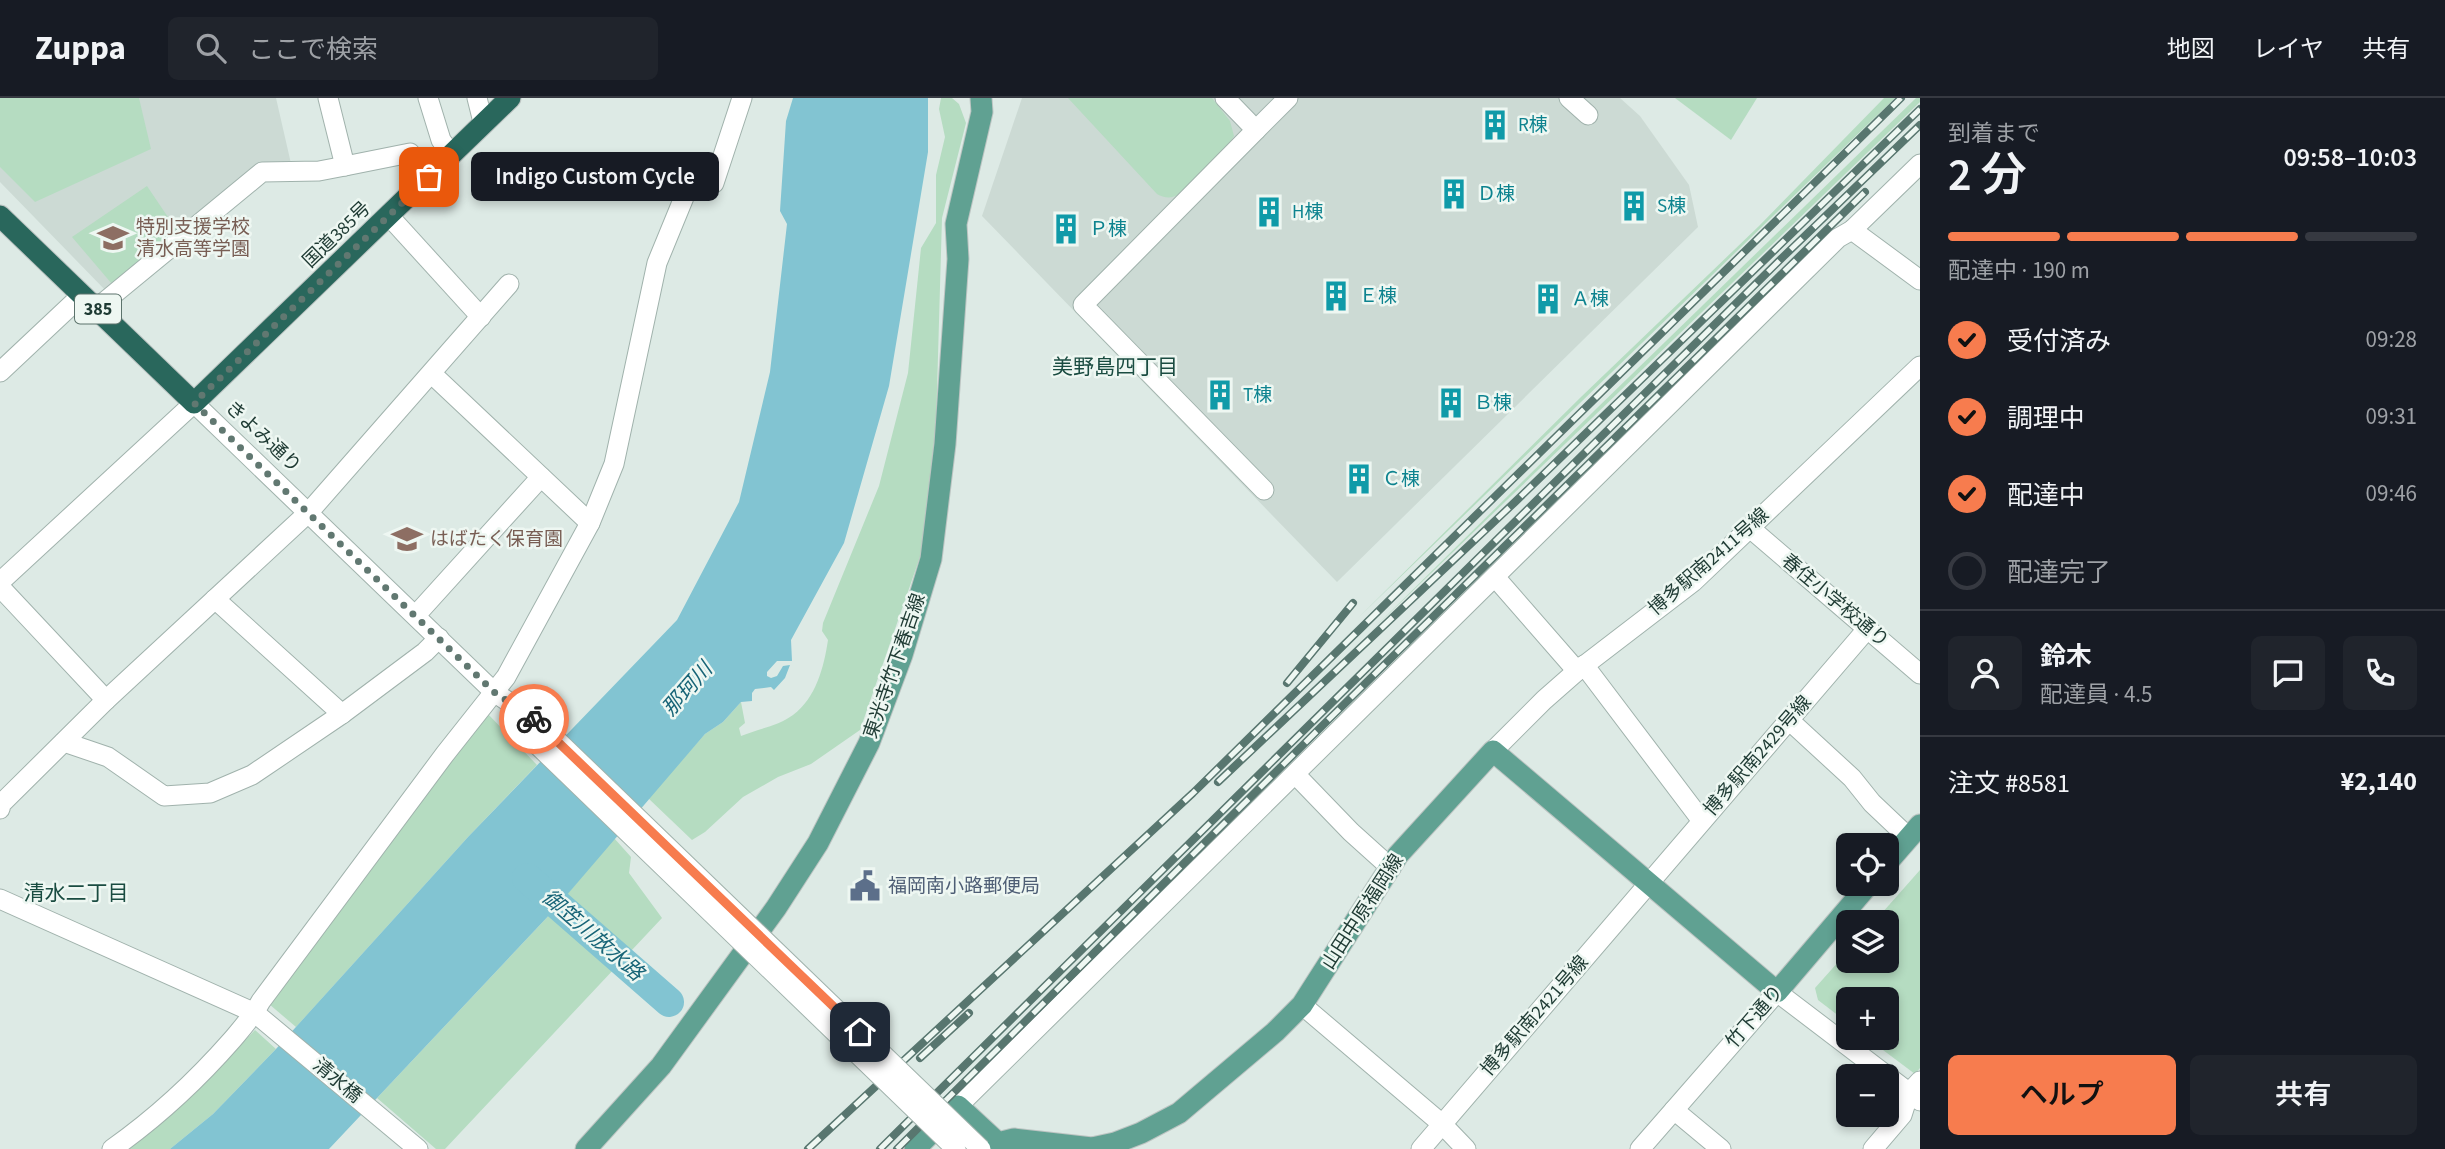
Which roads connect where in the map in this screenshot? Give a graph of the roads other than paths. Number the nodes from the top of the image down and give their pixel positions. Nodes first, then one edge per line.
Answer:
1 (328, 98) edge
2 (428, 98) edge
3 (477, 98) edge
4 (510, 98) edge
5 (742, 98) edge
6 (981, 98) edge
7 (1225, 98) edge
8 (1288, 98) edge
9 (1569, 98) edge
10 (1588, 115) dead end
11 (483, 122) junction
12 (1256, 130) junction
13 (451, 154) junction
14 (1920, 164) edge
15 (345, 166) junction
16 (429, 177) junction
17 (0, 216) edge
18 (389, 216) junction
19 (1852, 230) junction
20 (1920, 280) edge
21 (509, 284) dead end
22 (90, 302) junction
23 (481, 317) junction
24 (1920, 366) edge
25 (0, 372) edge
26 (432, 374) junction
27 (194, 403) junction
28 (541, 477) junction
29 (1264, 490) dead end
30 (309, 512) junction
31 (590, 523) junction
32 (1750, 528) junction
33 (1495, 577) junction
34 (0, 582) edge
35 (0, 587) edge
36 (215, 599) junction
37 (416, 615) junction
38 (1868, 628) junction
39 (439, 638) junction
40 (1581, 668) junction
41 (1920, 674) edge
42 (494, 692) junction
43 (106, 701) junction
44 (342, 714) junction
45 (1790, 721) junction
46 (531, 727) junction
47 (64, 743) junction
48 (1493, 751) junction
49 (1295, 774) junction
50 (0, 809) edge
51 (1702, 821) junction
52 (1914, 831) edge
53 (1899, 848) edge
54 (1391, 868) junction
55 (1649, 884) junction
56 (1859, 896) edge
57 (0, 899) edge
58 (1777, 992) junction
59 (1302, 1005) junction
60 (262, 1018) junction
61 (1916, 1092) edge
62 (958, 1106) junction
63 (1674, 1110) junction
64 (1442, 1124) junction
65 (412, 1144) edge
66 (925, 1145) edge
67 (995, 1147) edge
68 (112, 1149) edge
69 (586, 1149) edge
70 (956, 1149) edge
71 (1421, 1149) edge
72 (1466, 1149) edge
73 (1640, 1149) edge
74 (1721, 1149) edge
75 (1873, 1149) edge

1 - 15 street
2 - 13 street
3 - 11 street
4 - 11 highway, 国道385号
5 - 31 street
6 - 69 main road, 東光寺竹下春吉線
7 - 12 street
8 - 12 street
9 - 10 street
11 - 13 highway, 国道385号
12 - 29 street
13 - 16 highway, 国道385号
14 - 19 street
15 - 16 street
15 - 22 street
16 - 18 highway, 国道385号
17 - 22 highway, きよみ通り / 385
18 - 23 street
18 - 27 highway, 国道385号
19 - 20 street
19 - 33 street
21 - 23 street
22 - 25 street
22 - 27 highway, きよみ通り / 385
23 - 26 street
24 - 32 street, 博多駅南2411号線
26 - 28 street
26 - 30 street
27 - 30 street, きよみ通り
27 - 34 street
28 - 31 street
28 - 37 street
30 - 36 street
30 - 37 street, きよみ通り
31 - 42 street
32 - 38 street, 春住小学校通り
32 - 40 street, 博多駅南2411号線
33 - 40 street
33 - 49 street
35 - 43 street
36 - 43 street
36 - 44 street
37 - 39 street, きよみ通り
38 - 41 street, 春住小学校通り
38 - 45 street, 博多駅南2429号線
39 - 42 street, きよみ通り
39 - 44 street
40 - 48 street, 博多駅南2411号線
40 - 51 street
42 - 46 street, きよみ通り
42 - 60 street
43 - 47 street
44 - 47 street
45 - 51 street, 博多駅南2429号線
45 - 52 street
46 - 67 street, bridge
46 - 70 street, bridge
47 - 50 street
48 - 54 main road, 山田中原福岡線
48 - 55 main road
49 - 54 street
49 - 62 street
51 - 55 street, 博多駅南2429号線
52 - 53 main road
54 - 59 main road, 山田中原福岡線
55 - 58 main road
55 - 64 street, 博多駅南2421号線
56 - 58 main road, 竹下通り
57 - 60 street, 清水橋
58 - 61 street
58 - 63 street, 竹下通り
59 - 64 street
59 - 67 main road, 山田中原福岡線
60 - 65 street, 清水橋
60 - 68 street
61 - 75 street
62 - 66 main road
62 - 67 main road
63 - 73 street, 竹下通り
63 - 74 street
64 - 71 street, 博多駅南2421号線
64 - 72 street

